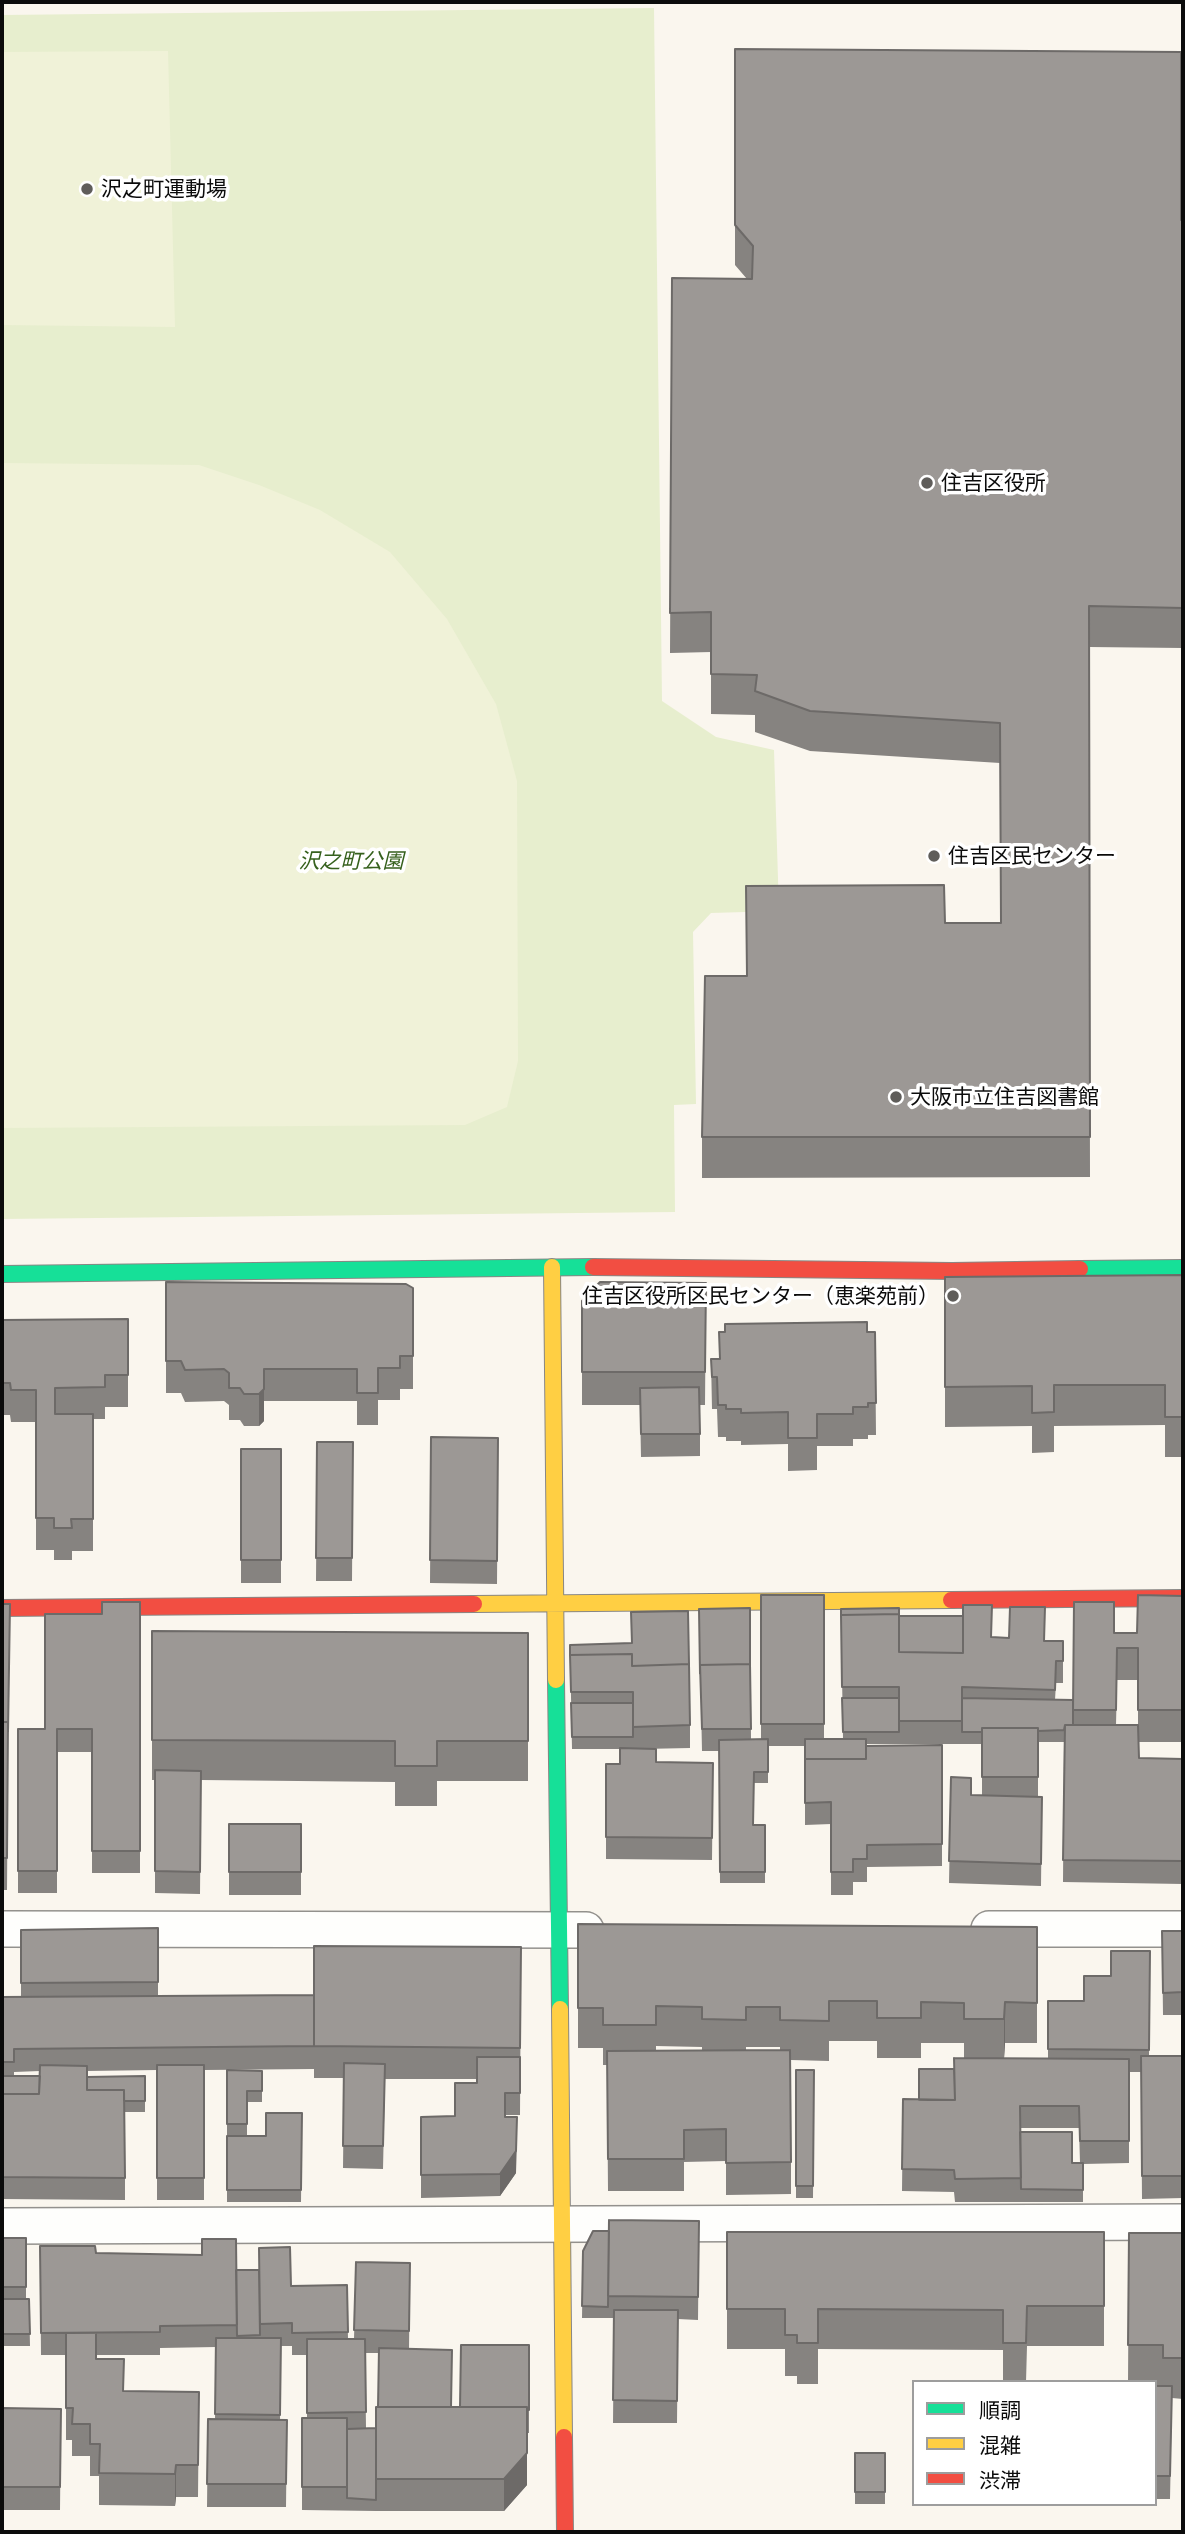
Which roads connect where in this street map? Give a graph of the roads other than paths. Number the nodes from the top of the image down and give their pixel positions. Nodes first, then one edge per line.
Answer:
1 (552, 1268) junction
2 (1183, 1268) edge
3 (2, 1274) edge
4 (1183, 1598) edge
5 (555, 1603) junction
6 (2, 1608) edge
7 (2, 1929) edge
8 (961, 1929) edge
9 (1183, 1929) edge
10 (559, 1930) junction
11 (615, 1930) edge
12 (1183, 2222) edge
13 (562, 2225) junction
14 (2, 2227) edge
15 (565, 2532) edge

1 - 2 street
1 - 3 street
1 - 5 street
4 - 5 street
5 - 6 street
5 - 10 street
7 - 10 street
8 - 9 street
10 - 11 street
10 - 13 street
12 - 13 street
13 - 14 street
13 - 15 street

